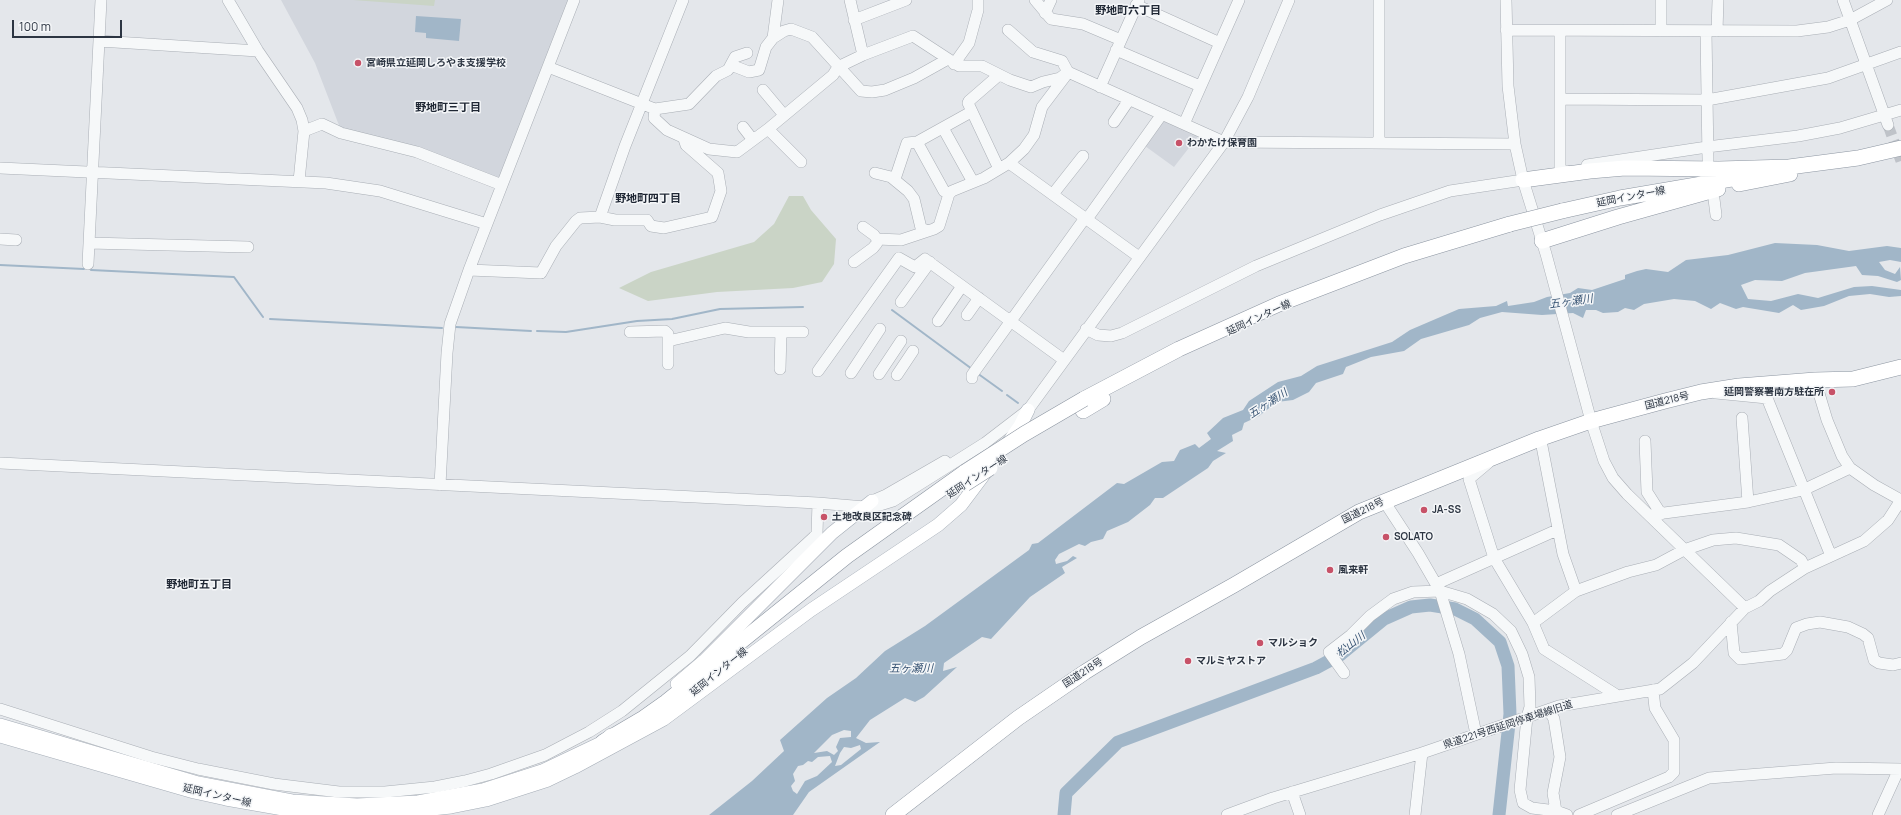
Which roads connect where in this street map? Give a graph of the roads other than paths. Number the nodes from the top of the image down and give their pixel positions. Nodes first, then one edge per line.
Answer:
1 (101, 0) edge
2 (228, 0) edge
3 (574, 0) edge
4 (684, 0) edge
5 (778, 0) edge
6 (850, 0) edge
7 (906, 0) edge
8 (978, 0) edge
9 (1035, 0) edge
10 (1052, 0) edge
11 (1239, 0) edge
12 (1289, 0) edge
13 (1378, 0) edge
14 (1506, 0) edge
15 (1661, 0) edge
16 (1718, 0) edge
17 (1843, 0) edge
18 (1887, 0) edge
19 (1138, 3) edge
20 (1045, 13) junction
21 (854, 20) junction
22 (1850, 20) junction
23 (1008, 30) dead end
24 (1506, 30) junction
25 (1661, 30) junction
26 (1560, 31) junction
27 (1712, 31) junction
28 (773, 38) junction
29 (98, 41) junction
30 (1220, 43) junction
31 (1118, 45) junction
32 (258, 51) junction
33 (1901, 52) edge
34 (747, 53) dead end
35 (862, 55) junction
36 (951, 61) junction
37 (731, 65) junction
38 (1867, 66) junction
39 (548, 67) junction
40 (838, 67) junction
41 (1068, 72) junction
42 (999, 74) junction
43 (1200, 86) junction
44 (1100, 87) junction
45 (763, 90) dead end
46 (1560, 99) junction
47 (1129, 100) junction
48 (1707, 100) junction
49 (643, 105) junction
50 (655, 109) junction
51 (1901, 110) edge
52 (971, 112) junction
53 (784, 114) junction
54 (1162, 114) junction
55 (1886, 121) junction
56 (1114, 122) dead end
57 (1184, 124) junction
58 (743, 127) dead end
59 (943, 128) junction
60 (768, 129) junction
61 (304, 131) junction
62 (684, 138) junction
63 (753, 140) junction
64 (917, 142) junction
65 (1224, 142) junction
66 (1379, 143) junction
67 (1515, 144) junction
68 (1707, 147) junction
69 (1901, 149) edge
70 (1083, 156) dead end
71 (1708, 160) dead end
72 (801, 162) dead end
73 (1009, 163) junction
74 (1826, 166) junction
75 (0, 168) edge
76 (999, 169) junction
77 (92, 172) junction
78 (875, 173) dead end
79 (1560, 175) junction
80 (895, 180) junction
81 (1523, 180) junction
82 (300, 181) junction
83 (973, 182) junction
84 (502, 184) junction
85 (949, 194) junction
86 (1053, 194) junction
87 (1714, 199) dead end
88 (1716, 215) dead end
89 (600, 217) junction
90 (1086, 218) junction
91 (487, 224) junction
92 (863, 227) dead end
93 (928, 231) junction
94 (0, 239) edge
95 (877, 239) junction
96 (16, 240) dead end
97 (901, 240) junction
98 (89, 243) junction
99 (248, 247) dead end
100 (1544, 248) junction
101 (1139, 257) junction
102 (899, 258) junction
103 (854, 262) dead end
104 (930, 262) junction
105 (88, 264) dead end
106 (469, 270) junction
107 (962, 286) junction
108 (979, 298) junction
109 (901, 302) dead end
110 (967, 315) dead end
111 (938, 321) dead end
112 (1012, 322) junction
113 (880, 329) dead end
114 (1086, 329) junction
115 (630, 332) dead end
116 (781, 332) junction
117 (803, 332) dead end
118 (668, 341) junction
119 (901, 341) dead end
120 (913, 351) dead end
121 (1064, 360) junction
122 (668, 364) dead end
123 (1901, 367) edge
124 (780, 369) dead end
125 (818, 371) dead end
126 (851, 373) dead end
127 (879, 374) dead end
128 (897, 375) dead end
129 (972, 378) dead end
130 (1815, 380) junction
131 (1701, 392) junction
132 (1028, 410) junction
133 (1590, 415) junction
134 (1742, 418) dead end
135 (1539, 439) junction
136 (1645, 440) dead end
137 (1498, 454) junction
138 (0, 463) edge
139 (1850, 468) junction
140 (965, 478) junction
141 (440, 485) junction
142 (1803, 490) junction
143 (1901, 500) edge
144 (1384, 501) junction
145 (1748, 502) junction
146 (818, 503) junction
147 (869, 504) junction
148 (1662, 514) junction
149 (1649, 515) junction
150 (1557, 530) junction
151 (1684, 550) junction
152 (1831, 556) junction
153 (1494, 558) junction
154 (1805, 568) junction
155 (1439, 589) junction
156 (1576, 591) junction
157 (1745, 608) junction
158 (1534, 622) junction
159 (1731, 622) junction
160 (1901, 663) edge
161 (1344, 673) dead end
162 (1653, 690) junction
163 (1618, 696) junction
164 (0, 709) edge
165 (1549, 710) junction
166 (1527, 717) junction
167 (0, 725) edge
168 (647, 727) junction
169 (1476, 734) junction
170 (0, 736) edge
171 (603, 742) junction
172 (1422, 753) junction
173 (1900, 769) edge
174 (1292, 792) junction
175 (1556, 811) junction
176 (893, 815) edge
177 (1228, 815) edge
178 (1300, 815) edge
179 (1415, 815) edge
180 (1567, 815) edge
181 (1579, 815) edge
182 (1617, 815) edge
183 (1878, 815) edge

1 - 29 street
2 - 32 street
3 - 39 street
4 - 49 street
5 - 28 street
6 - 21 street
7 - 21 street
8 - 36 street
9 - 20 street
10 - 20 street
11 - 30 street
12 - 65 street
13 - 66 street
14 - 24 street
15 - 25 street
16 - 27 street
17 - 22 street
18 - 22 street
19 - 30 street
19 - 31 street
20 - 31 street
21 - 35 street
22 - 27 street
22 - 38 street
23 - 41 street
24 - 26 street
24 - 67 street
25 - 26 street
25 - 27 street
26 - 46 street
27 - 48 street
28 - 37 street
28 - 40 street
29 - 32 street
29 - 77 street
30 - 43 street
31 - 43 street
31 - 44 street
32 - 61 street
33 - 38 street
34 - 37 street
35 - 36 street
35 - 40 street
36 - 40 street
36 - 42 street
37 - 50 street
38 - 48 street
38 - 55 street
39 - 49 street
39 - 84 street
40 - 53 street
41 - 42 street
41 - 44 street
41 - 73 street
42 - 52 street
43 - 57 street
44 - 47 street
45 - 53 street
46 - 48 street
46 - 79 street
47 - 54 street
47 - 56 street
48 - 68 street
49 - 50 street
49 - 89 street
50 - 62 street
51 - 55 street
52 - 59 street
52 - 76 street
53 - 60 street
54 - 57 street
54 - 90 street
55 - 68 street
57 - 65 street
58 - 63 street
59 - 64 street
59 - 83 street
60 - 63 street
60 - 72 street
61 - 82 street
61 - 84 street
62 - 63 street
62 - 89 street
64 - 80 street
64 - 85 street
65 - 66 street
65 - 101 street
66 - 67 street
67 - 81 street
68 - 71 street
68 - 79 street
69 - 74 highway, 延岡インター線
69 - 79 highway
70 - 86 street
73 - 76 street
73 - 86 street
74 - 100 highway
74 - 140 highway, 延岡インター線, bridge
75 - 77 street
76 - 83 street
77 - 82 street
77 - 98 street
78 - 80 street
79 - 81 highway
80 - 93 street
81 - 100 street
81 - 114 street
82 - 91 street
83 - 85 street
84 - 91 street
85 - 93 street
86 - 90 street
87 - 88 street
89 - 106 street
90 - 101 street
90 - 112 street
91 - 106 street
92 - 95 street
93 - 97 street
94 - 96 street
95 - 97 street
95 - 103 street
97 - 102 street
98 - 99 street
98 - 105 street
100 - 133 street
101 - 114 street
102 - 104 street
102 - 125 street
104 - 107 street
104 - 109 street
106 - 141 street
107 - 108 street
107 - 111 street
108 - 110 street
108 - 112 street
112 - 121 street
112 - 129 street
113 - 126 street
114 - 121 street
115 - 118 street
116 - 117 street
116 - 118 street
116 - 124 street
118 - 122 street
119 - 127 street
120 - 128 street
121 - 132 street
123 - 130 highway, 国道218号
130 - 131 highway, 国道218号
130 - 139 street
131 - 133 highway, 国道218号
131 - 142 street
132 - 147 street
132 - 168 main road
133 - 135 highway, 国道218号
133 - 149 street
134 - 145 street
135 - 137 highway, 国道218号
135 - 150 street
136 - 148 street
137 - 144 highway, 国道218号
137 - 153 street
138 - 141 street
139 - 142 street
139 - 143 street
140 - 168 highway, 延岡インター線
140 - 171 highway, 延岡インター線
141 - 146 street
142 - 145 street
142 - 152 street
143 - 152 street, 県道221号西延岡停車場線旧道
144 - 155 street
144 - 176 highway, 国道218号
145 - 148 street
146 - 147 street
146 - 164 street
147 - 171 main road
148 - 149 street
149 - 151 street
150 - 153 street
150 - 156 street
151 - 154 street
151 - 156 street
151 - 157 street
152 - 154 street, 県道221号西延岡停車場線旧道
153 - 155 street
153 - 158 street
154 - 157 street, 県道221号西延岡停車場線旧道
155 - 161 street
155 - 166 street
155 - 169 street
156 - 158 street
157 - 159 street, 県道221号西延岡停車場線旧道
158 - 163 street
159 - 160 street
159 - 162 street, 県道221号西延岡停車場線旧道
162 - 163 street, 県道221号西延岡停車場線旧道
162 - 181 street
163 - 165 street, 県道221号西延岡停車場線旧道
165 - 166 street, 県道221号西延岡停車場線旧道
165 - 175 street
166 - 169 street, 県道221号西延岡停車場線旧道
166 - 175 street
167 - 171 main road, 延岡インター線
168 - 170 main road, 延岡インター線
169 - 172 street, 県道221号西延岡停車場線旧道
172 - 174 street, 県道221号西延岡停車場線旧道
172 - 179 street
173 - 182 street
173 - 183 street
174 - 177 street, 県道221号西延岡停車場線旧道
174 - 178 street
175 - 180 street

